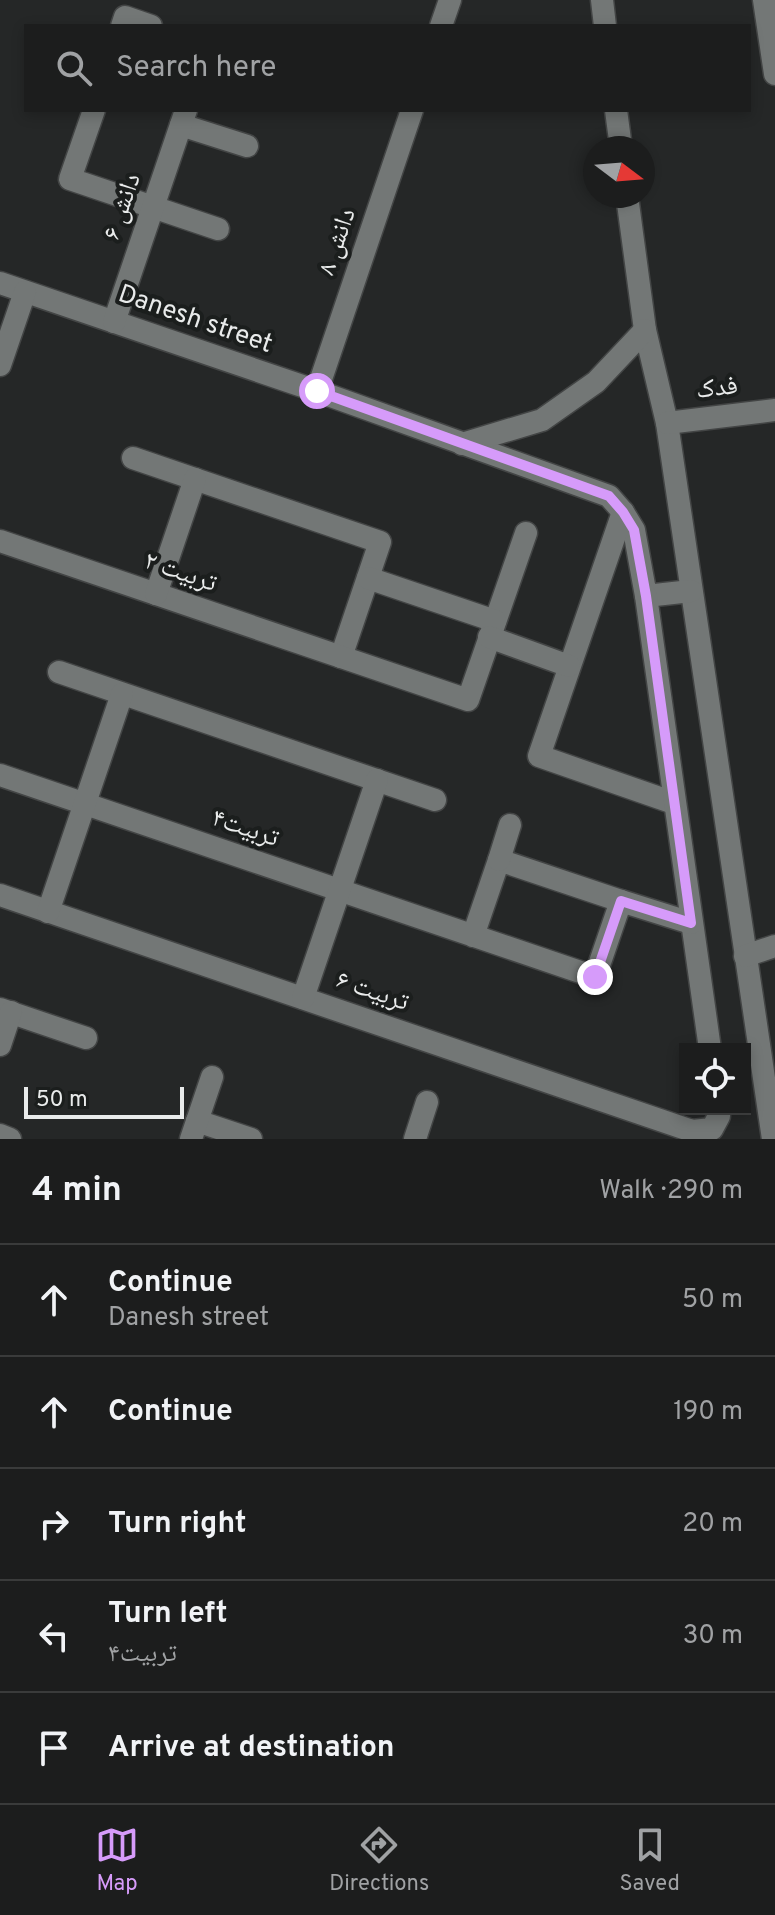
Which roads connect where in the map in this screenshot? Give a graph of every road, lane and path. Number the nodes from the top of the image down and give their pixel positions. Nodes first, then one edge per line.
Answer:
1 (450, 0) edge
2 (602, 0) edge
3 (768, 8) edge
4 (123, 24) edge
5 (145, 24) edge
6 (442, 24) edge
7 (605, 24) edge
8 (775, 74) edge
9 (93, 112) edge
10 (411, 112) edge
11 (616, 112) edge
12 (183, 117) edge
13 (619, 136) edge
14 (247, 146) dead end
15 (153, 207) junction
16 (629, 208) edge
17 (218, 229) dead end
18 (0, 283) edge
19 (25, 292) junction
20 (114, 322) junction
21 (645, 330) junction
22 (0, 365) edge
23 (317, 391) junction
24 (775, 410) edge
25 (667, 423) junction
26 (462, 444) junction
27 (133, 458) dead end
28 (195, 479) junction
29 (623, 512) junction
30 (526, 533) dead end
31 (0, 541) edge
32 (368, 578) junction
33 (691, 591) junction
34 (156, 594) junction
35 (646, 596) junction
36 (492, 629) junction
37 (341, 657) junction
38 (569, 666) junction
39 (59, 672) dead end
40 (122, 694) junction
41 (0, 775) edge
42 (377, 780) junction
43 (435, 800) dead end
44 (674, 803) junction
45 (85, 804) junction
46 (510, 825) dead end
47 (499, 860) junction
48 (339, 891) junction
49 (0, 895) edge
50 (621, 901) junction
51 (48, 912) junction
52 (691, 923) junction
53 (473, 936) junction
54 (775, 946) edge
55 (745, 956) junction
56 (303, 998) junction
57 (6, 1010) edge
58 (86, 1038) dead end
59 (709, 1043) edge
60 (0, 1045) edge
61 (212, 1077) dead end
62 (427, 1102) dead end
63 (718, 1115) edge
64 (194, 1130) edge
65 (660, 1130) edge
66 (0, 1135) edge
67 (10, 1139) edge
68 (251, 1139) edge
69 (415, 1139) edge
70 (773, 1139) edge

1 - 6 street
2 - 7 street
3 - 8 street
4 - 5 street
9 - 15 street
10 - 23 street, دانش ۸
11 - 13 street
12 - 14 street
12 - 15 street, دانش ۶
15 - 17 street
15 - 20 street, دانش ۶
16 - 21 street
18 - 19 street, Danesh street
19 - 20 street, Danesh street
19 - 22 street
20 - 23 street, Danesh street
21 - 25 street
21 - 26 street
23 - 26 street, Danesh street
24 - 25 street, فدک
25 - 33 street
26 - 29 street, Danesh street
27 - 28 street
28 - 32 street
28 - 34 street
29 - 35 street
29 - 38 street
30 - 36 street
31 - 34 street, تربیت ۲
32 - 36 street
32 - 37 street
33 - 35 street
33 - 55 street
34 - 37 street, تربیت ۲
35 - 44 street
36 - 37 street, تربیت ۲
36 - 38 street
38 - 44 street
39 - 40 street
40 - 42 street
40 - 45 street
41 - 45 street, تربیت۴
42 - 43 street
42 - 48 street
44 - 52 street
45 - 48 street, تربیت۴
45 - 51 street
46 - 47 street
47 - 50 street
47 - 53 street
48 - 53 street, تربیت۴
48 - 56 street
49 - 51 street, تربیت ۶
50 - 52 street
50 - 53 street, تربیت۴
51 - 56 street, تربیت ۶
52 - 59 street
54 - 55 street
55 - 70 street
56 - 65 street, تربیت ۶
57 - 58 street
57 - 60 street
61 - 64 street
62 - 69 street
63 - 65 street, تربیت ۶
64 - 68 street
66 - 67 street

